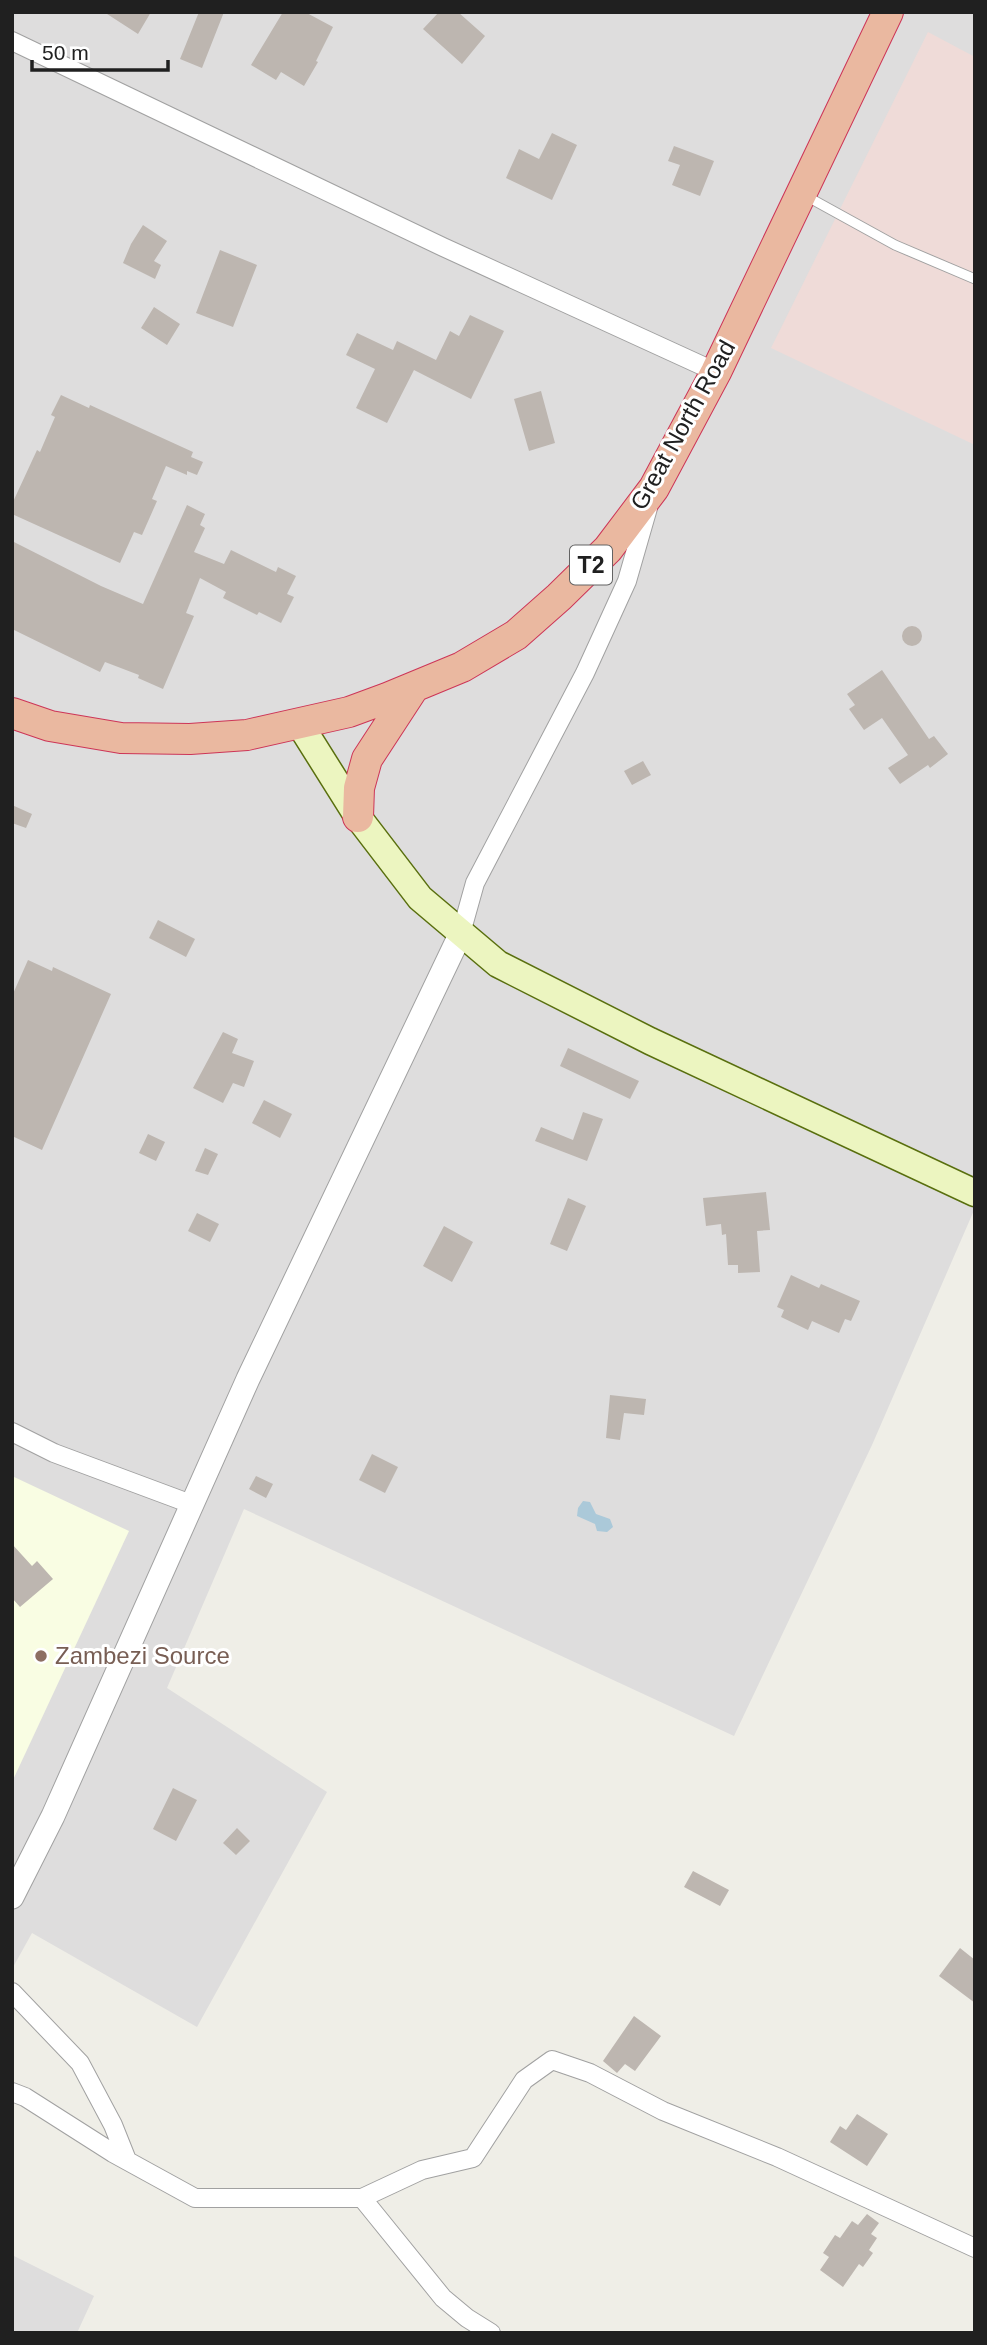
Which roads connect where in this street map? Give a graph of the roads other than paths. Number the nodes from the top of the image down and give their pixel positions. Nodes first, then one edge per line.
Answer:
1 (888, 12) edge
2 (12, 41) edge
3 (801, 194) junction
4 (975, 279) edge
5 (716, 372) junction
6 (654, 488) junction
7 (414, 687) junction
8 (12, 713) edge
9 (299, 723) junction
10 (358, 817) junction
11 (461, 933) junction
12 (975, 1193) edge
13 (12, 1432) edge
14 (191, 1504) junction
15 (12, 1897) edge
16 (12, 1992) edge
17 (12, 2092) edge
18 (127, 2160) junction
19 (362, 2198) junction
20 (975, 2248) edge
21 (491, 2333) edge

1 - 3 highway, Great North Road / T2
2 - 5 street
3 - 4 lane
3 - 5 highway, Great North Road / T2
5 - 6 highway, Great North Road / T2
6 - 7 highway, Great North Road / T2
6 - 11 street
7 - 9 highway, Great North Road / T2
7 - 10 highway
8 - 9 highway, Great North Road / T2
9 - 10 main road
10 - 11 main road
11 - 12 main road
11 - 14 street
13 - 14 street
14 - 15 street
16 - 18 street
17 - 18 street
18 - 19 street
19 - 20 street
19 - 21 street

